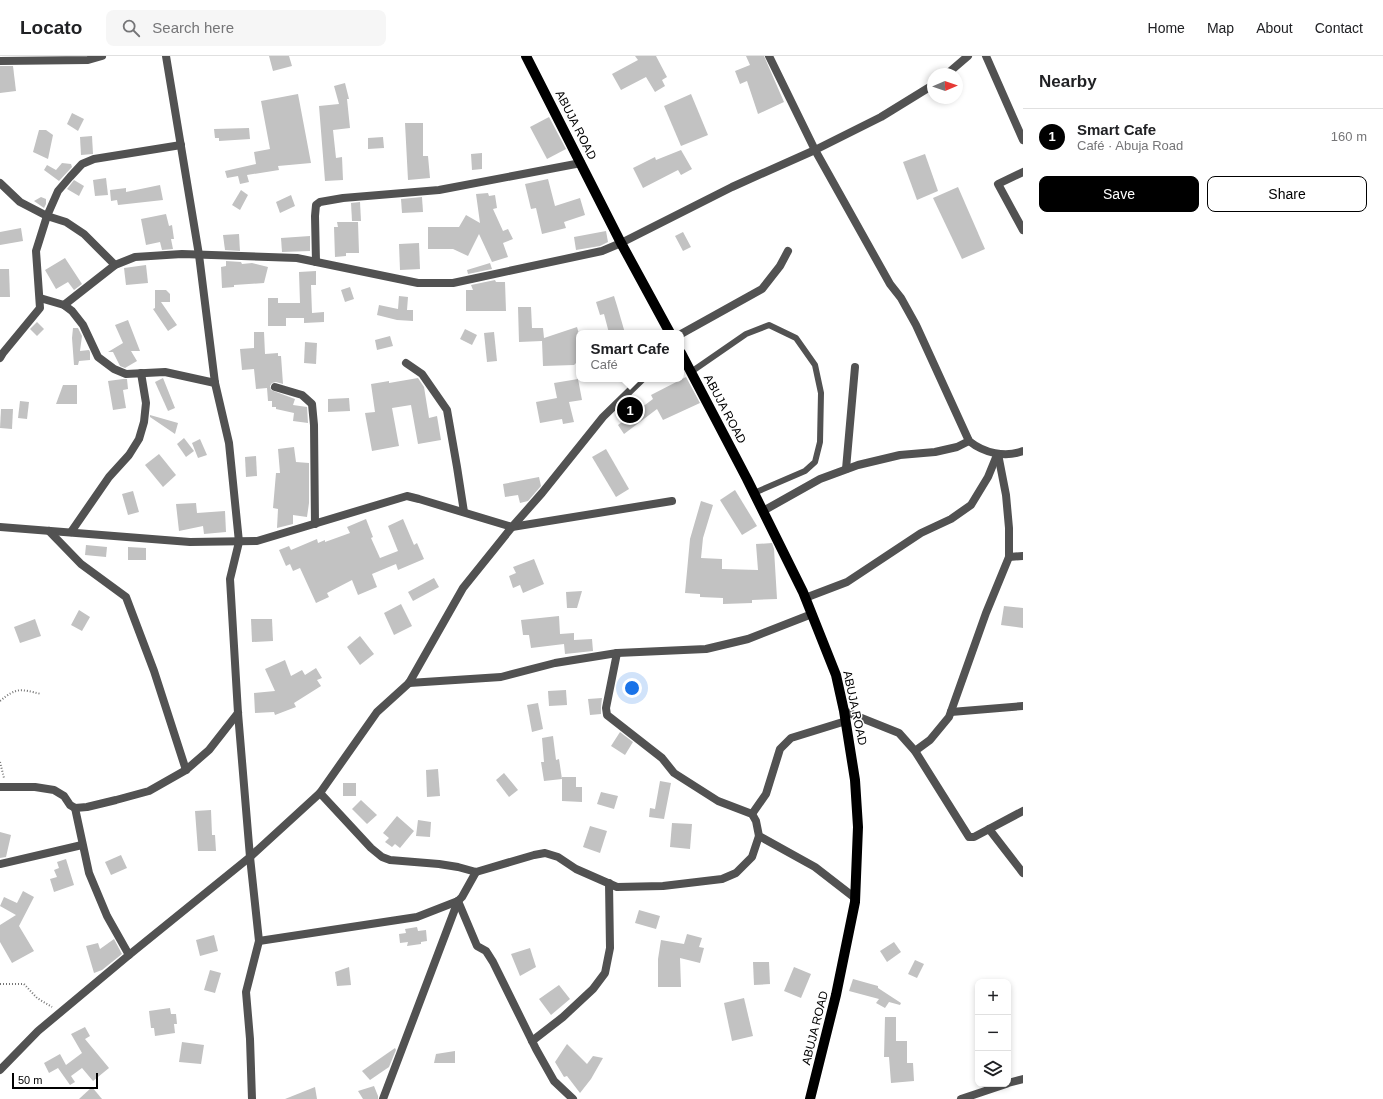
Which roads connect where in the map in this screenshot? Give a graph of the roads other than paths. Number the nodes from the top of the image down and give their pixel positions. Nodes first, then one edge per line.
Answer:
1 (102, 56) edge
2 (166, 56) edge
3 (526, 56) edge
4 (769, 56) edge
5 (968, 56) edge
6 (986, 56) edge
7 (0, 61) edge
8 (954, 68) edge
9 (927, 89) edge
10 (1023, 140) edge
11 (181, 146) junction
12 (815, 150) junction
13 (581, 163) junction
14 (1023, 172) edge
15 (0, 183) edge
16 (47, 216) junction
17 (1023, 230) edge
18 (621, 243) junction
19 (788, 251) dead end
20 (200, 255) junction
21 (316, 262) junction
22 (115, 265) junction
23 (40, 298) junction
24 (64, 305) junction
25 (668, 330) edge
26 (684, 332) edge
27 (0, 358) edge
28 (684, 359) edge
29 (406, 363) dead end
30 (855, 367) dead end
31 (691, 372) junction
32 (141, 373) junction
33 (639, 382) edge
34 (215, 383) junction
35 (274, 387) dead end
36 (969, 441) junction
37 (1023, 451) edge
38 (998, 454) junction
39 (846, 469) junction
40 (754, 493) junction
41 (672, 501) dead end
42 (763, 511) junction
43 (464, 512) junction
44 (315, 524) junction
45 (512, 527) junction
46 (0, 528) edge
47 (49, 531) junction
48 (71, 532) junction
49 (239, 542) junction
50 (1023, 556) edge
51 (1009, 557) junction
52 (805, 598) junction
53 (812, 614) junction
54 (617, 653) junction
55 (409, 683) junction
56 (1023, 706) edge
57 (951, 712) junction
58 (238, 713) junction
59 (845, 716) junction
60 (916, 751) junction
61 (186, 770) junction
62 (3, 787) edge
63 (320, 793) junction
64 (76, 808) junction
65 (1023, 811) edge
66 (752, 814) junction
67 (989, 829) junction
68 (759, 836) junction
69 (82, 845) junction
70 (250, 857) junction
71 (0, 864) edge
72 (476, 872) junction
73 (1023, 873) edge
74 (609, 883) junction
75 (855, 898) junction
76 (458, 901) junction
77 (259, 941) junction
78 (129, 955) junction
79 (532, 1041) junction
80 (0, 1070) edge
81 (1023, 1079) edge
82 (1011, 1083) edge
83 (998, 1087) edge
84 (252, 1099) edge
85 (383, 1099) edge
86 (573, 1099) edge
87 (810, 1099) edge
88 (961, 1099) edge

1 - 7 street
2 - 11 street
3 - 13 main road, ABUJA ROAD
4 - 12 street
5 - 8 street
6 - 10 street
9 - 12 street
11 - 16 street
11 - 20 street
12 - 18 street
12 - 36 street
13 - 18 main road, ABUJA ROAD
13 - 21 street
14 - 17 street
15 - 16 street
16 - 22 street
16 - 23 street
18 - 21 street
18 - 25 main road, ABUJA ROAD
19 - 26 street
20 - 21 street
20 - 22 street
20 - 34 street
22 - 24 street
23 - 24 street
23 - 27 street
24 - 32 street
28 - 31 main road, ABUJA ROAD
29 - 43 street
30 - 39 street
31 - 40 main road, ABUJA ROAD
31 - 40 lane
32 - 34 street
32 - 48 street
33 - 45 street
34 - 49 street
35 - 44 street
36 - 38 street
36 - 39 street
37 - 38 street
38 - 51 street
38 - 52 street
39 - 42 street
40 - 42 main road, ABUJA ROAD
41 - 45 street
42 - 52 main road, ABUJA ROAD
43 - 44 street
43 - 45 street
44 - 49 street
45 - 55 street
46 - 47 street
47 - 48 street
47 - 61 street
48 - 49 street
49 - 58 street
50 - 51 street
51 - 57 street
52 - 53 main road, ABUJA ROAD
53 - 54 street
53 - 59 main road, ABUJA ROAD
54 - 55 street
54 - 66 street
55 - 63 street
56 - 57 street
57 - 60 street
58 - 61 street
58 - 70 street
59 - 60 street
59 - 66 street
59 - 75 main road, ABUJA ROAD
60 - 67 street
61 - 64 street
62 - 64 street
63 - 70 street
63 - 72 street
64 - 69 street
65 - 67 street
66 - 68 street
67 - 73 street
68 - 74 street
68 - 75 street
69 - 71 street
69 - 78 street
70 - 77 street
70 - 78 street
72 - 74 street
72 - 76 street
74 - 79 street
75 - 87 main road, ABUJA ROAD
76 - 77 street
76 - 79 street
76 - 85 street
77 - 84 street
78 - 80 street
79 - 86 street
81 - 82 street
83 - 88 street

